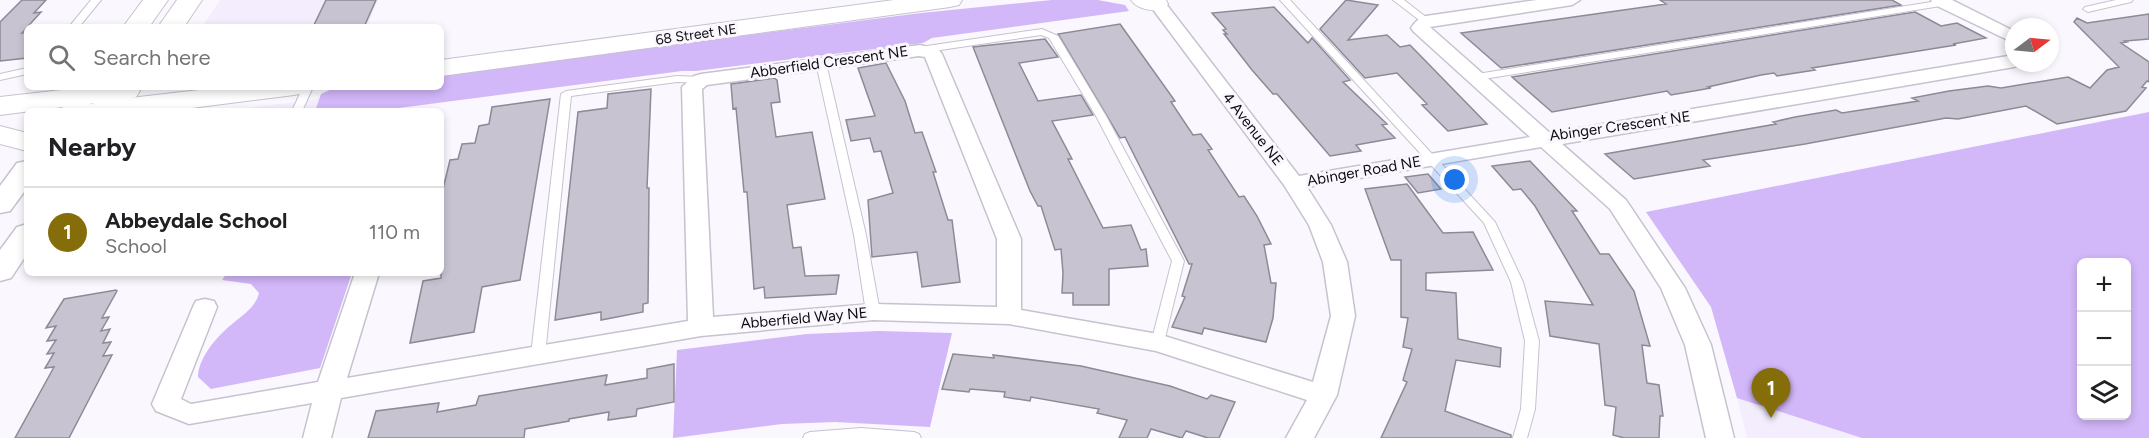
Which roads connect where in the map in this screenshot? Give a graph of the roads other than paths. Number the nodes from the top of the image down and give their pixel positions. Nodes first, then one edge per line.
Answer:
1 (96, 0) edge
2 (156, 0) edge
3 (190, 0) edge
4 (850, 0) edge
5 (950, 0) edge
6 (1285, 0) edge
7 (1398, 0) edge
8 (1572, 0) edge
9 (2127, 0) edge
10 (1151, 1) edge
11 (1942, 1) edge
12 (2088, 9) dead end
13 (1426, 21) junction
14 (76, 24) edge
15 (138, 24) edge
16 (173, 24) edge
17 (2005, 33) edge
18 (920, 50) junction
19 (444, 52) edge
20 (821, 63) junction
21 (2005, 63) edge
22 (444, 68) edge
23 (24, 72) edge
24 (0, 77) edge
25 (1477, 77) junction
26 (701, 80) junction
27 (52, 90) edge
28 (264, 90) edge
29 (307, 90) edge
30 (103, 100) edge
31 (164, 100) edge
32 (46, 108) edge
33 (298, 108) edge
34 (10, 113) edge
35 (0, 135) edge
36 (1546, 140) junction
37 (24, 141) edge
38 (1432, 159) junction
39 (24, 173) edge
40 (1294, 183) junction
41 (0, 205) edge
42 (24, 237) edge
43 (0, 272) edge
44 (366, 276) edge
45 (205, 307) dead end
46 (873, 312) junction
47 (1009, 315) junction
48 (701, 327) junction
49 (1158, 343) junction
50 (538, 355) junction
51 (329, 391) junction
52 (1323, 395) junction
53 (317, 438) edge
54 (810, 438) edge
55 (914, 438) edge
56 (1300, 438) edge
57 (1520, 438) edge
58 (1720, 438) edge

1 - 14 lane
2 - 15 main road
3 - 16 main road
4 - 19 main road, 68 Street NE
5 - 22 main road, 68 Street NE
6 - 38 lane
7 - 13 lane
8 - 13 street
9 - 12 lane
10 - 40 street, 4 Avenue NE
11 - 17 street
11 - 25 lane
13 - 25 street, Abinger Crescent NE
18 - 20 street, Abberfield Crescent NE
18 - 47 street, Abberfield Crescent NE
18 - 49 lane
20 - 26 street, Abberfield Crescent NE
20 - 46 lane
21 - 36 street, Abinger Crescent NE
23 - 24 lane
25 - 36 street, Abinger Crescent NE
26 - 48 street
26 - 50 lane
27 - 34 main road
28 - 31 main road
29 - 33 lane
30 - 31 main road
30 - 32 main road
35 - 37 main road
36 - 38 street, Abinger Road NE
36 - 58 street
38 - 40 street, Abinger Road NE
38 - 57 lane
39 - 41 street
40 - 52 street, 4 Avenue NE
42 - 43 street
44 - 51 street
45 - 51 street, Abberfield Way NE
46 - 47 street, Abberfield Way NE
46 - 48 street, Abberfield Way NE
47 - 49 street, Abberfield Way NE
48 - 50 street, Abberfield Way NE
49 - 52 street, Abberfield Way NE
50 - 51 street, Abberfield Way NE
51 - 53 street
52 - 56 street, 4 Avenue NE
54 - 55 lane

